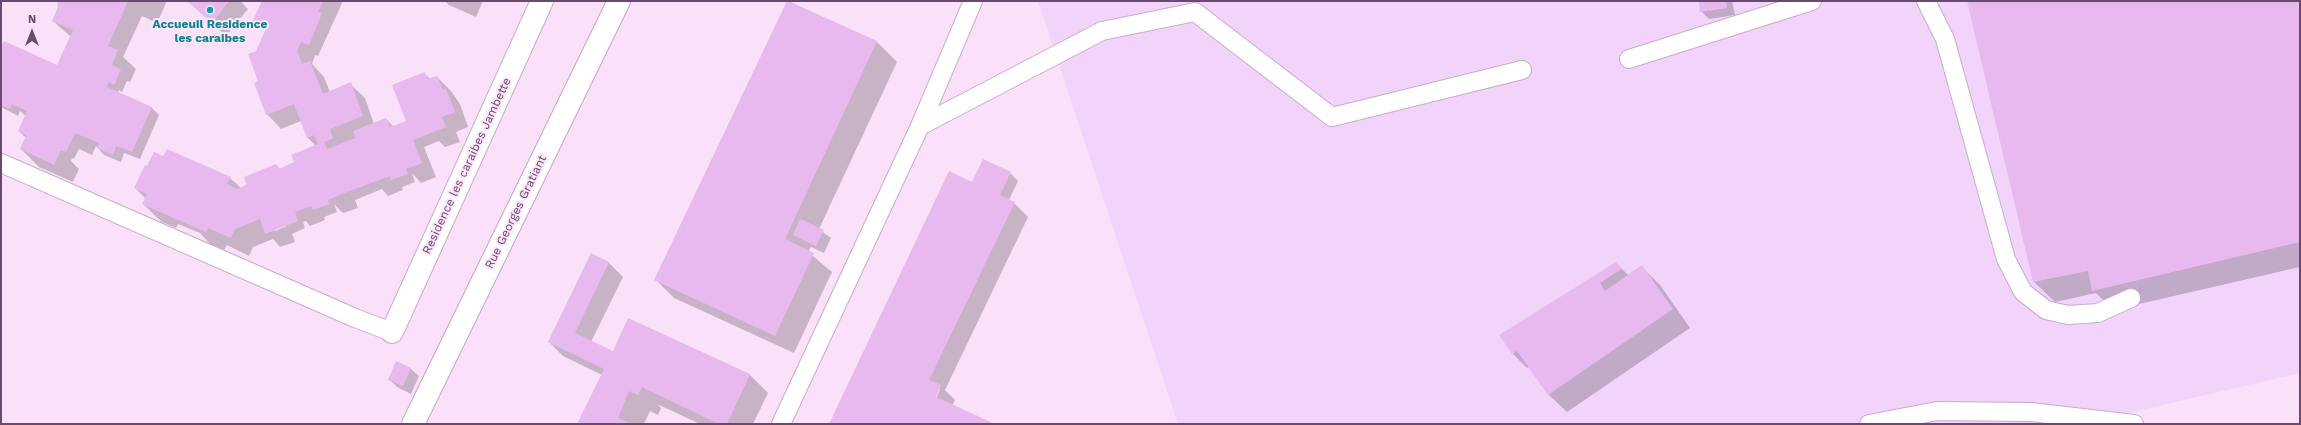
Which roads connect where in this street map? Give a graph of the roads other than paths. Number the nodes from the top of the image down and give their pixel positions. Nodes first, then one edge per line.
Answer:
1 (542, 1) edge
2 (619, 1) edge
3 (632, 1) edge
4 (973, 1) edge
5 (1812, 1) edge
6 (1926, 1) edge
7 (1630, 59) dead end
8 (1522, 70) dead end
9 (920, 126) junction
10 (1, 163) edge
11 (2131, 298) dead end
12 (392, 332) joint
13 (413, 424) edge
14 (427, 424) edge
15 (781, 424) edge
16 (1869, 424) edge
17 (2134, 424) edge

1 - 12 main road, Residence les caraibes Jambette
2 - 13 main road, Rue Georges Gratiant
3 - 14 main road, Rue Georges Gratiant
4 - 9 lane
5 - 7 lane
6 - 11 lane
8 - 9 lane
9 - 15 lane
10 - 12 lane
16 - 17 lane

